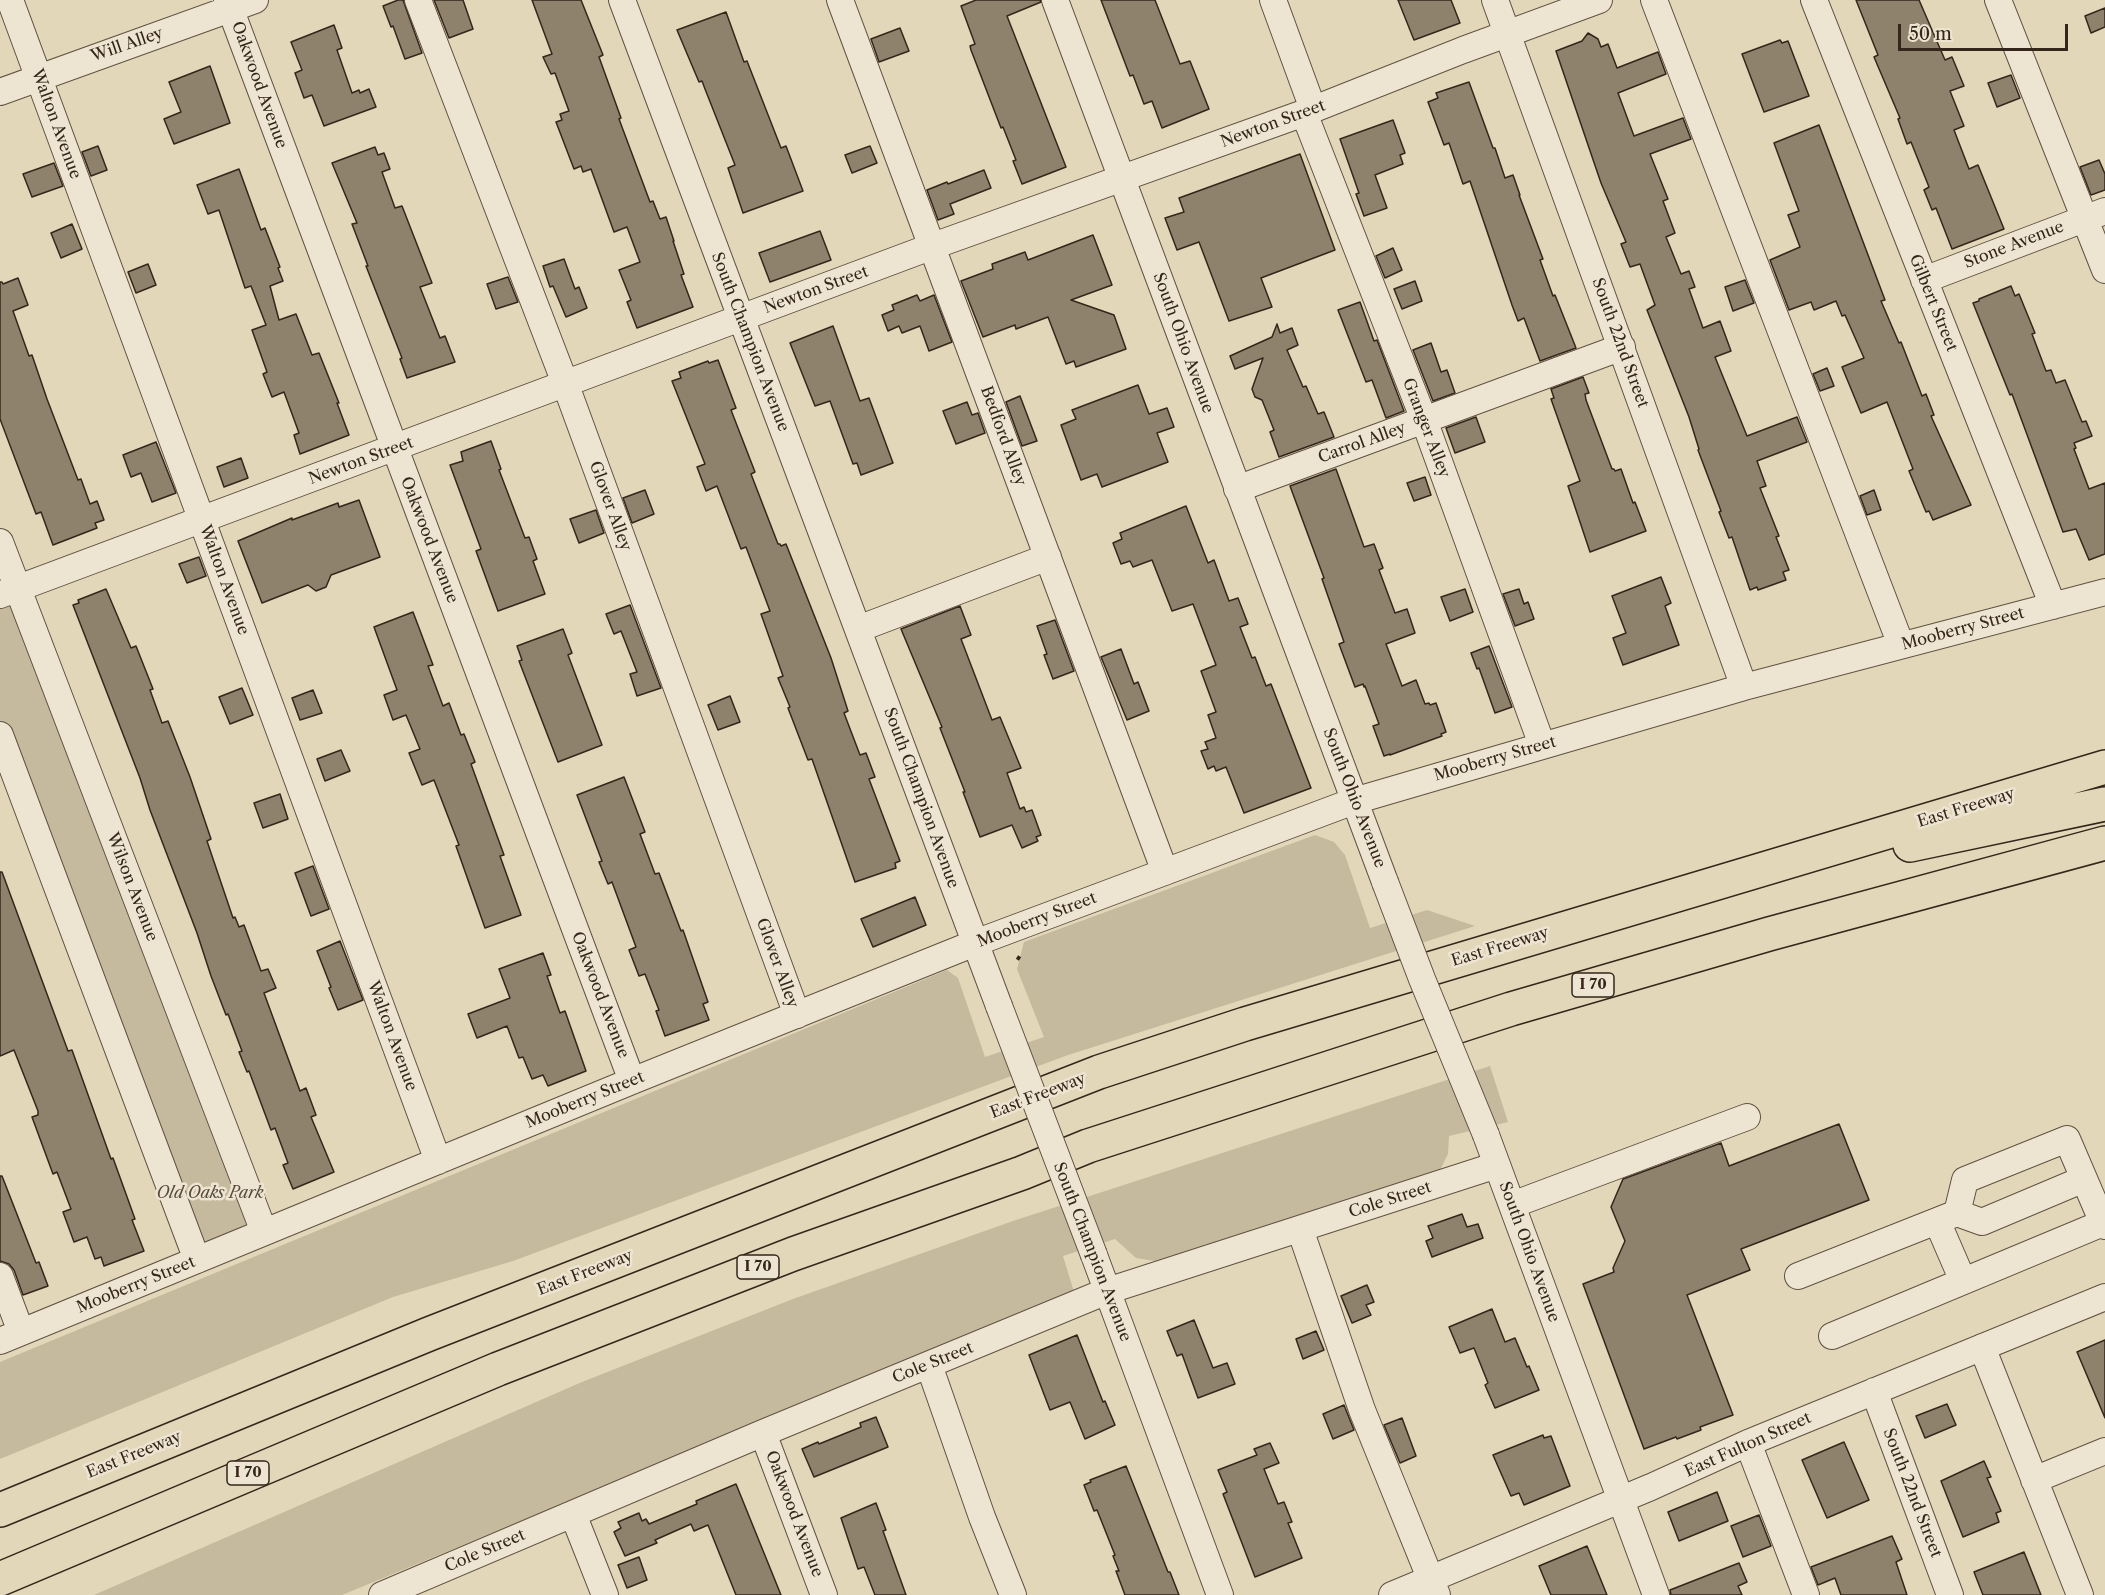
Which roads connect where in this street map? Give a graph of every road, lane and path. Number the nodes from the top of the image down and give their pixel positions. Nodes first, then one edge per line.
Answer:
1 (10, 0) edge
2 (255, 0) edge
3 (418, 0) edge
4 (622, 0) edge
5 (840, 0) edge
6 (1055, 0) edge
7 (1273, 0) edge
8 (1495, 0) edge
9 (1599, 0) edge
10 (1654, 0) edge
11 (1814, 0) edge
12 (1998, 0) edge
13 (229, 4) edge
14 (1508, 34) junction
15 (38, 77) junction
16 (0, 92) edge
17 (1309, 111) junction
18 (1122, 179) junction
19 (2095, 215) edge
20 (933, 246) junction
21 (2105, 270) edge
22 (1924, 280) junction
23 (741, 317) junction
24 (1622, 347) junction
25 (565, 383) junction
26 (1424, 420) junction
27 (395, 449) junction
28 (1237, 489) junction
29 (202, 520) junction
30 (0, 542) edge
31 (1048, 557) junction
32 (9, 592) edge
33 (2105, 592) edge
34 (2053, 606) junction
35 (858, 629) junction
36 (1901, 645) junction
37 (1744, 687) junction
38 (0, 735) edge
39 (1542, 745) junction
40 (2105, 767) edge
41 (1354, 801) junction
42 (2105, 804) edge
43 (2105, 843) edge
44 (1165, 872) junction
45 (1686, 892) junction
46 (975, 943) junction
47 (796, 1015) junction
48 (632, 1081) junction
49 (1747, 1117) dead end
50 (438, 1161) junction
51 (1497, 1165) junction
52 (2085, 1179) junction
53 (1512, 1206) junction
54 (1947, 1217) junction
55 (2104, 1225) edge
56 (1300, 1229) junction
57 (264, 1232) junction
58 (197, 1260) junction
59 (0, 1276) edge
60 (1798, 1276) dead end
61 (1963, 1281) junction
62 (1107, 1292) junction
63 (2105, 1298) edge
64 (1832, 1336) dead end
65 (11, 1337) edge
66 (1982, 1347) junction
67 (928, 1365) junction
68 (1874, 1391) junction
69 (763, 1433) junction
70 (1748, 1443) junction
71 (2105, 1451) edge
72 (2034, 1480) junction
73 (1621, 1500) junction
74 (4, 1507) edge
75 (573, 1514) junction
76 (0, 1579) edge
77 (1434, 1587) edge
78 (390, 1593) edge
79 (604, 1595) edge
80 (824, 1595) edge
81 (1012, 1595) edge
82 (1220, 1595) edge
83 (1392, 1595) edge
84 (1656, 1595) edge
85 (1806, 1595) edge
86 (1950, 1595) edge
87 (2080, 1595) edge

1 - 15 street, Walton Avenue
2 - 13 street, Will Alley
3 - 25 street, Glover Alley
4 - 23 street, South Champion Avenue
5 - 20 street, Bedford Alley
6 - 18 street, South Ohio Avenue
7 - 17 street, Granger Alley
8 - 14 street, South 22nd Street
9 - 14 street, Newton Street
10 - 36 street
11 - 22 street, Gilbert Street
12 - 19 street
13 - 15 street, Will Alley
13 - 27 street, Oakwood Avenue
14 - 17 street, Newton Street
14 - 24 street, South 22nd Street
15 - 16 street, Will Alley
15 - 29 street, Walton Avenue
17 - 18 street, Newton Street
17 - 26 street, Granger Alley
18 - 20 street, Newton Street
18 - 28 street, South Ohio Avenue
19 - 21 street
19 - 22 street, Stone Avenue
20 - 23 street, Newton Street
20 - 31 street, Bedford Alley
22 - 34 street, Gilbert Street
23 - 25 street, Newton Street
23 - 35 street, South Champion Avenue
24 - 26 street, Carrol Alley
24 - 37 street, South 22nd Street
25 - 27 street, Newton Street
25 - 47 street, Glover Alley
26 - 28 street, Carrol Alley
26 - 39 street, Granger Alley
27 - 29 street, Newton Street
27 - 48 street, Oakwood Avenue
28 - 41 street, South Ohio Avenue
29 - 32 street, Newton Street
29 - 50 street, Walton Avenue
30 - 32 street, Wilson Avenue
31 - 35 street
31 - 44 street, Bedford Alley
32 - 57 street, Wilson Avenue
33 - 34 street, Mooberry Street
34 - 36 street, Mooberry Street
35 - 46 street, South Champion Avenue
36 - 37 street, Mooberry Street
37 - 39 street, Mooberry Street
38 - 58 street
39 - 41 street, Mooberry Street
40 - 45 highway, East Freeway
41 - 44 street, Mooberry Street
41 - 51 street, South Ohio Avenue, bridge
42 - 45 highway
43 - 76 highway, I 70
44 - 46 street, Mooberry Street
45 - 74 highway, East Freeway
46 - 47 street, Mooberry Street
46 - 62 street, South Champion Avenue, bridge
47 - 48 street, Mooberry Street
48 - 50 street, Mooberry Street
49 - 53 street
50 - 57 street, Mooberry Street
51 - 53 street, South Ohio Avenue
51 - 56 street, Cole Street
52 - 54 street
52 - 54 street
52 - 55 street
53 - 73 street, South Ohio Avenue
54 - 60 street
54 - 61 street
55 - 61 street
56 - 62 street, Cole Street
56 - 77 street
57 - 58 street, Mooberry Street
58 - 65 street, Mooberry Street
59 - 65 street
61 - 64 street
62 - 67 street, Cole Street
62 - 82 street, South Champion Avenue
63 - 66 street, East Fulton Street
66 - 68 street, East Fulton Street
66 - 72 street
67 - 69 street, Cole Street
67 - 81 street
68 - 70 street, East Fulton Street
68 - 86 street, South 22nd Street
69 - 75 street, Cole Street
69 - 80 street, Oakwood Avenue
70 - 73 street, East Fulton Street
70 - 85 street
71 - 72 street
72 - 87 street
73 - 77 street, East Fulton Street
73 - 84 street, South Ohio Avenue
75 - 78 street, Cole Street
75 - 79 street
77 - 83 street, East Fulton Street

